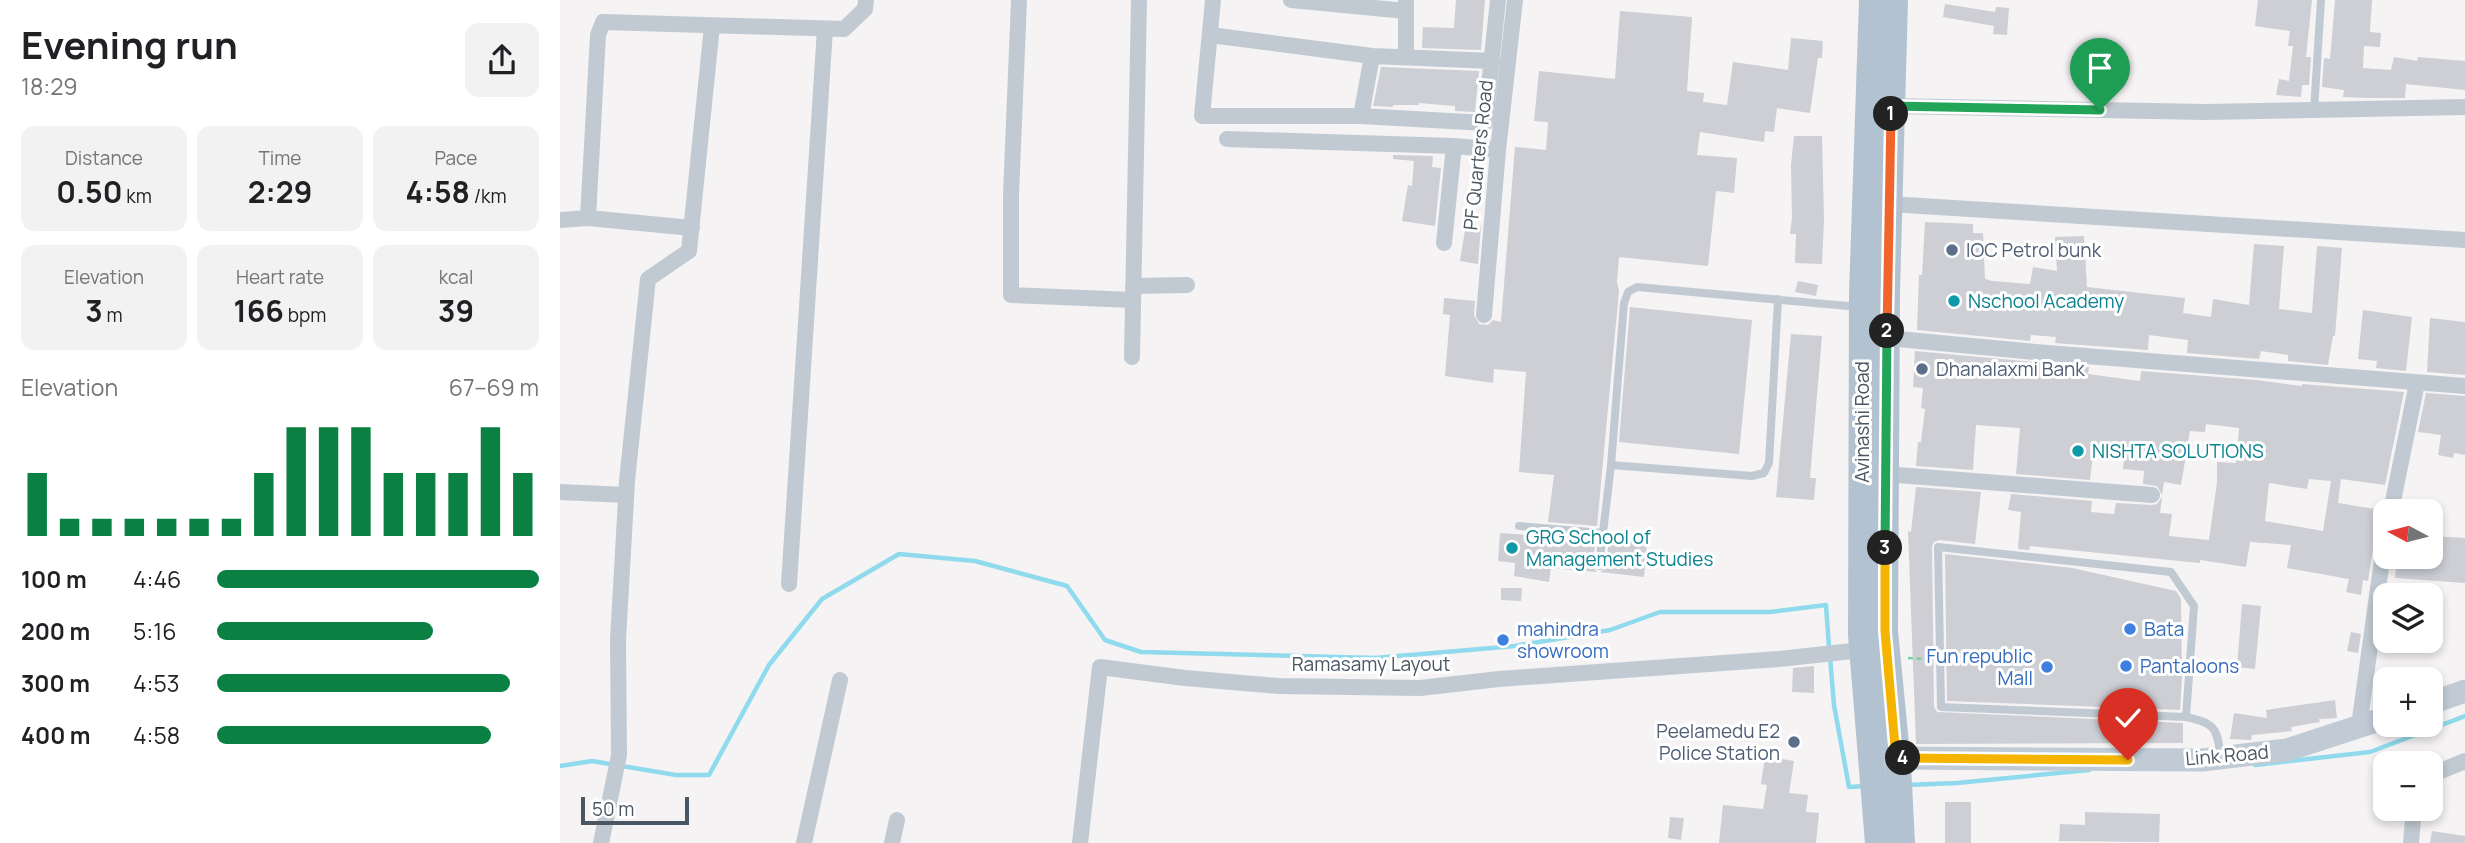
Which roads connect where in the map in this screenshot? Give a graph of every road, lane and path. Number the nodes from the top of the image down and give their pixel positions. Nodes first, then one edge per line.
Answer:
1 (866, 0) edge
2 (1019, 0) edge
3 (1139, 0) edge
4 (1213, 0) edge
5 (1291, 0) edge
6 (1498, 0) edge
7 (1515, 0) edge
8 (1871, 0) edge
9 (1895, 0) edge
10 (2321, 0) edge
11 (1406, 6) edge
12 (712, 26) junction
13 (825, 29) junction
14 (1210, 35) junction
15 (1372, 56) junction
16 (1406, 56) junction
17 (1493, 61) junction
18 (1891, 106) junction
19 (2465, 107) edge
20 (2314, 111) junction
21 (1362, 116) junction
22 (1227, 139) dead end
23 (1454, 146) junction
24 (1498, 150) junction
25 (1889, 204) junction
26 (588, 218) junction
27 (560, 220) edge
28 (692, 228) junction
29 (2465, 240) edge
30 (1444, 243) dead end
31 (1187, 285) dead end
32 (1133, 293) junction
33 (1778, 299) junction
34 (1862, 307) junction
35 (1484, 315) dead end
36 (1887, 338) junction
37 (1132, 357) dead end
38 (2417, 383) junction
39 (2465, 386) edge
40 (1611, 465) junction
41 (1885, 474) junction
42 (560, 492) edge
43 (626, 495) junction
44 (2152, 495) dead end
45 (2393, 499) edge
46 (1518, 526) dead end
47 (1602, 533) junction
48 (1599, 566) dead end
49 (2381, 569) edge
50 (789, 584) dead end
51 (1875, 653) junction
52 (1940, 660) junction
53 (840, 680) dead end
54 (2465, 691) edge
55 (2443, 699) edge
56 (2186, 717) junction
57 (2373, 722) edge
58 (2359, 726) junction
59 (2222, 758) junction
60 (2465, 761) edge
61 (1889, 763) junction
62 (2443, 770) edge
63 (1887, 800) junction
64 (897, 820) dead end
65 (2413, 821) edge
66 (601, 843) edge
67 (804, 843) edge
68 (892, 843) edge
69 (1080, 843) edge
70 (1878, 843) edge
71 (1902, 843) edge
72 (2411, 843) edge

1 - 13 street
2 - 32 street
3 - 32 street
4 - 14 street
5 - 11 street
6 - 17 street
7 - 24 street, PF Quarters Road
8 - 34 main road, Avinashi Road
9 - 18 main road
10 - 20 lane
11 - 16 street
12 - 13 street
12 - 26 street
12 - 28 street
13 - 50 street
14 - 15 street
14 - 21 street
15 - 16 street
15 - 21 street
16 - 17 street
17 - 21 street
18 - 20 street
18 - 25 main road
19 - 20 street
22 - 23 street
23 - 24 street
23 - 30 street
24 - 35 street, PF Quarters Road
25 - 29 street
25 - 36 main road
26 - 27 street
26 - 28 street
28 - 43 street
31 - 32 street
32 - 37 street
33 - 34 lane
33 - 40 lane
33 - 40 lane
34 - 51 main road, Avinashi Road
36 - 38 street
36 - 41 main road
38 - 39 street
38 - 45 street
40 - 47 lane
41 - 44 street
41 - 51 main road
42 - 43 street
43 - 66 street
46 - 47 lane
47 - 48 lane
49 - 58 street
51 - 52 path
51 - 61 main road
51 - 69 street, Ramasamy Layout
52 - 56 lane
52 - 56 lane
53 - 67 street
54 - 55 street
56 - 59 lane
57 - 58 street, Link Road
58 - 59 street, Link Road
59 - 61 street, Link Road
60 - 62 street
61 - 63 main road
63 - 70 main road
63 - 71 main road
64 - 68 street
65 - 72 street

